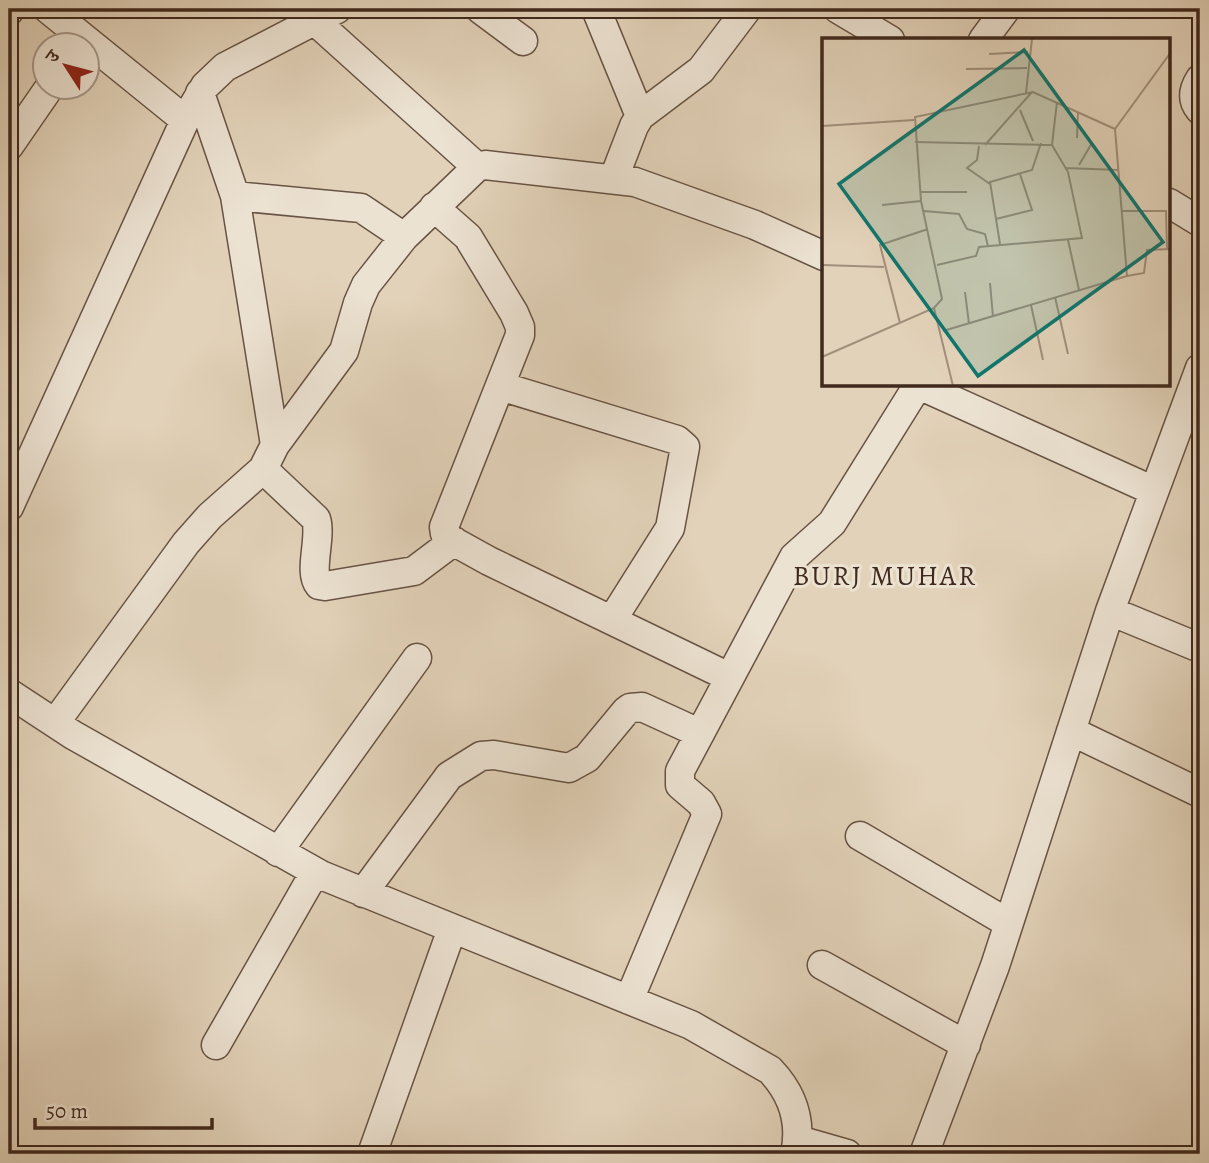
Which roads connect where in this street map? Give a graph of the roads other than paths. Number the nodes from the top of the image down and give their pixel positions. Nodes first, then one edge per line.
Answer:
1 (48, 9) edge
2 (481, 9) edge
3 (596, 9) edge
4 (747, 9) edge
5 (838, 9) edge
6 (1006, 9) edge
7 (326, 15) edge
8 (72, 32) edge
9 (887, 38) edge
10 (984, 38) edge
11 (523, 41) dead end
12 (102, 57) edge
13 (1200, 79) edge
14 (201, 93) junction
15 (40, 102) edge
16 (1200, 110) edge
17 (640, 116) junction
18 (185, 120) junction
19 (9, 146) edge
20 (477, 167) junction
21 (614, 178) junction
22 (235, 196) junction
23 (1170, 205) edge
24 (434, 207) junction
25 (1200, 222) edge
26 (404, 237) junction
27 (822, 255) edge
28 (1200, 368) edge
29 (500, 386) junction
30 (917, 387) edge
31 (922, 387) edge
32 (269, 457) junction
33 (1154, 491) junction
34 (9, 507) edge
35 (454, 541) junction
36 (1110, 611) junction
37 (612, 620) junction
38 (1200, 648) edge
39 (417, 658) dead end
40 (729, 677) junction
41 (9, 693) edge
42 (55, 723) junction
43 (1071, 731) junction
44 (699, 733) junction
45 (1200, 793) edge
46 (860, 836) dead end
47 (278, 852) junction
48 (315, 872) junction
49 (363, 892) junction
50 (1008, 923) junction
51 (452, 929) junction
52 (822, 965) dead end
53 (629, 1000) junction
54 (216, 1045) dead end
55 (965, 1045) junction
56 (797, 1147) edge
57 (372, 1154) edge
58 (847, 1154) edge
59 (924, 1154) edge

1 - 8 street
2 - 11 street
3 - 17 street
4 - 17 street
5 - 9 street
6 - 10 street
7 - 14 street
7 - 20 street
12 - 18 street
13 - 16 street
14 - 18 street
14 - 22 street
15 - 19 street
17 - 21 street
18 - 34 street
20 - 21 street
20 - 24 street
21 - 27 street
22 - 26 street
22 - 32 street
23 - 25 street
24 - 26 street
24 - 29 street
26 - 32 street
28 - 33 street
29 - 35 street
29 - 37 street
30 - 40 street
31 - 33 street
32 - 35 street
32 - 42 street
33 - 36 street
35 - 37 street
36 - 38 street
36 - 43 street
37 - 40 street
39 - 47 street
40 - 44 street
41 - 42 street
42 - 47 street
43 - 45 street
43 - 50 street
44 - 49 street
44 - 53 street
46 - 50 street
47 - 48 street
48 - 49 street
48 - 54 street
49 - 51 street
50 - 55 street
51 - 53 street
51 - 57 street
52 - 55 street
53 - 56 street
55 - 59 street
56 - 58 street

